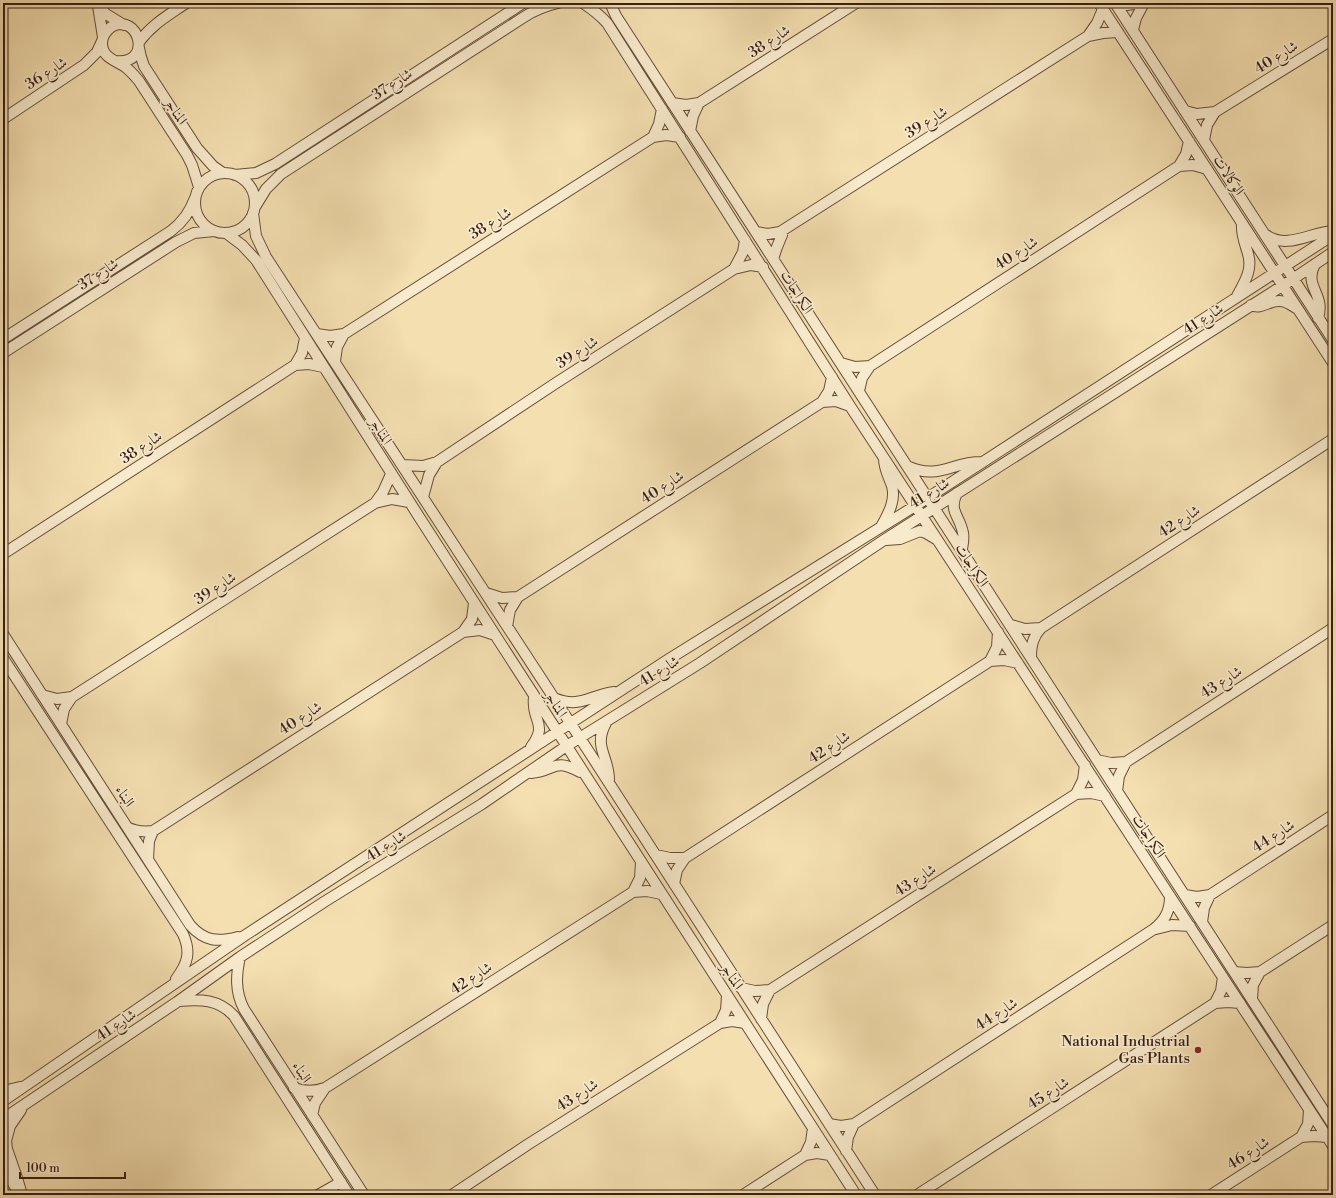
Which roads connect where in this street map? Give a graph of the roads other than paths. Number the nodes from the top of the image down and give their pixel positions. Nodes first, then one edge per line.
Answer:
1 (186, 3) edge
2 (523, 3) edge
3 (558, 3) edge
4 (583, 3) edge
5 (610, 3) edge
6 (856, 3) edge
7 (1115, 3) edge
8 (1139, 3) edge
9 (1144, 3) edge
10 (97, 5) edge
11 (1101, 6) edge
12 (158, 21) junction
13 (127, 26) junction
14 (1133, 30) junction
15 (1118, 32) junction
16 (1088, 36) junction
17 (103, 39) junction
18 (1333, 39) edge
19 (139, 45) junction
20 (114, 61) junction
21 (84, 65) junction
22 (672, 103) junction
23 (699, 103) junction
24 (662, 109) junction
25 (1185, 111) junction
26 (1216, 112) junction
27 (3, 119) edge
28 (690, 131) junction
29 (653, 136) junction
30 (680, 137) junction
31 (1204, 140) junction
32 (1189, 141) junction
33 (1179, 166) junction
34 (1207, 169) junction
35 (223, 173) junction
36 (234, 175) junction
37 (199, 187) junction
38 (195, 198) junction
39 (254, 210) junction
40 (1242, 223) junction
41 (214, 231) junction
42 (1333, 231) edge
43 (756, 232) junction
44 (780, 232) junction
45 (226, 233) junction
46 (1265, 235) junction
47 (1333, 235) edge
48 (745, 240) junction
49 (1333, 252) edge
50 (774, 259) junction
51 (1315, 264) junction
52 (1285, 266) junction
53 (763, 267) junction
54 (734, 269) junction
55 (1275, 273) junction
56 (1293, 279) junction
57 (1283, 285) junction
58 (1236, 298) junction
59 (1251, 306) junction
60 (1298, 310) junction
61 (1318, 318) junction
62 (317, 334) junction
63 (344, 334) junction
64 (305, 338) junction
65 (3, 339) edge
66 (1333, 340) edge
67 (3, 353) edge
68 (335, 362) junction
69 (840, 362) junction
70 (1333, 363) edge
71 (295, 365) junction
72 (870, 366) junction
73 (323, 367) junction
74 (832, 377) junction
75 (859, 391) junction
76 (822, 402) junction
77 (850, 406) junction
78 (1333, 439) edge
79 (884, 455) junction
80 (437, 462) junction
81 (983, 462) junction
82 (402, 464) junction
83 (907, 466) junction
84 (390, 474) junction
85 (957, 493) junction
86 (423, 497) junction
87 (928, 497) junction
88 (409, 502) junction
89 (375, 503) junction
90 (915, 506) junction
91 (935, 507) junction
92 (922, 516) junction
93 (880, 528) junction
94 (937, 539) junction
95 (884, 540) junction
96 (962, 549) junction
97 (3, 554) edge
98 (486, 593) junction
99 (518, 597) junction
100 (474, 603) junction
101 (1011, 625) junction
102 (507, 626) junction
103 (1041, 628) junction
104 (1333, 628) edge
105 (463, 632) junction
106 (998, 632) junction
107 (3, 634) edge
108 (495, 636) junction
109 (1031, 656) junction
110 (3, 658) edge
111 (990, 661) junction
112 (1018, 663) junction
113 (620, 691) junction
114 (42, 695) junction
115 (72, 697) junction
116 (534, 697) junction
117 (554, 698) junction
118 (607, 721) junction
119 (571, 723) junction
120 (61, 724) junction
121 (557, 732) junction
122 (580, 738) junction
123 (565, 748) junction
124 (527, 752) junction
125 (1097, 760) junction
126 (1126, 762) junction
127 (1085, 765) junction
128 (527, 773) junction
129 (582, 773) junction
130 (608, 782) junction
131 (1118, 791) junction
132 (1076, 794) junction
133 (1105, 796) junction
134 (1333, 815) edge
135 (127, 827) junction
136 (153, 831) junction
137 (656, 855) junction
138 (685, 858) junction
139 (148, 859) junction
140 (641, 863) junction
141 (674, 884) junction
142 (632, 892) junction
143 (661, 894) junction
144 (1185, 895) junction
145 (1210, 895) junction
146 (1170, 896) junction
147 (1202, 922) junction
148 (1333, 925) edge
149 (1190, 926) junction
150 (1154, 929) junction
151 (244, 936) junction
152 (240, 957) junction
153 (1234, 972) junction
154 (1260, 972) junction
155 (1223, 977) junction
156 (171, 986) junction
157 (741, 988) junction
158 (770, 990) junction
159 (727, 996) junction
160 (1252, 999) junction
161 (177, 1002) junction
162 (1240, 1003) junction
163 (1215, 1004) junction
164 (761, 1019) junction
165 (720, 1023) junction
166 (745, 1023) junction
167 (26, 1086) junction
168 (294, 1088) junction
169 (325, 1088) junction
170 (3, 1091) edge
171 (3, 1101) edge
172 (28, 1101) junction
173 (1321, 1107) junction
174 (1333, 1108) edge
175 (1310, 1110) junction
176 (312, 1115) junction
177 (3, 1119) edge
178 (829, 1124) junction
179 (854, 1124) junction
180 (1333, 1125) edge
181 (813, 1128) junction
182 (1301, 1137) junction
183 (1327, 1137) junction
184 (1333, 1146) edge
185 (846, 1151) junction
186 (805, 1155) junction
187 (830, 1155) junction
188 (3, 1167) edge
189 (341, 1182) junction
190 (21, 1195) edge
191 (318, 1195) edge
192 (349, 1195) edge
193 (364, 1195) edge
194 (452, 1195) edge
195 (743, 1195) edge
196 (856, 1195) edge
197 (875, 1195) edge
198 (917, 1195) edge
199 (1211, 1195) edge

1 - 12 street
2 - 36 street, شارع 37
3 - 39 street, شارع 37
4 - 24 street, الكراجات
5 - 22 street, الكراجات
6 - 23 street, شارع 38
7 - 8 street
7 - 14 street, الوكالات
9 - 14 street
10 - 13 street
10 - 17 street
11 - 15 street, الوكالات
11 - 16 street, شارع 39
12 - 13 street
12 - 19 street
13 - 17 street
13 - 19 street
14 - 25 street, الوكالات
15 - 16 street, شارع 39
15 - 32 street, الوكالات
16 - 44 street, شارع 39
17 - 20 street
17 - 21 street, شارع 36
18 - 26 street, شارع 40
19 - 20 street
19 - 35 street, المناجر
20 - 21 street, شارع 36
20 - 37 street, المناجر
21 - 27 street, شارع 36
22 - 23 street, شارع 38
22 - 28 street, الكراجات
23 - 28 street
24 - 29 street
24 - 30 street, الكراجات
25 - 26 street, شارع 40
25 - 31 street, الوكالات
26 - 31 street, شارع 40
28 - 43 street, الكراجات
29 - 30 street
29 - 63 street, شارع 38
30 - 48 street, الكراجات
31 - 46 street, الوكالات
32 - 33 street
32 - 34 street, الوكالات
33 - 34 street
33 - 72 street, شارع 40
34 - 40 street, الوكالات
35 - 36 street
35 - 37 street
36 - 39 street
37 - 38 street
38 - 41 street
38 - 65 street, شارع 37
39 - 45 street
39 - 62 street, المناجر
40 - 55 street, الوكالات
40 - 58 street
41 - 45 street
41 - 67 street, شارع 37
42 - 46 street
43 - 44 street
43 - 50 street, الكراجات
44 - 50 street
45 - 64 street, المناجر
46 - 52 street, الوكالات
47 - 52 street, شارع 41
48 - 53 street, الكراجات
48 - 54 street
49 - 51 street, شارع 41
50 - 69 street, الكراجات
51 - 56 street, شارع 41
51 - 61 street
52 - 55 street, شارع 41
52 - 56 street, الوكالات
53 - 54 street, شارع 39
53 - 74 street, الكراجات
54 - 80 street, شارع 39
55 - 57 street, الوكالات
55 - 58 street, شارع 41
56 - 57 street, شارع 41
56 - 61 street, الوكالات
57 - 59 street, شارع 41
57 - 60 street, الوكالات
58 - 81 street, شارع 41
59 - 60 street
59 - 85 street, شارع 41
60 - 70 street, الوكالات
61 - 66 street, الوكالات
62 - 63 street, شارع 38
62 - 68 street, المناجر
63 - 68 street
64 - 71 street
64 - 73 street, المناجر
68 - 82 street, المناجر
69 - 72 street
69 - 75 street, الكراجات
71 - 73 street
71 - 97 street, شارع 38
72 - 75 street, شارع 40
73 - 84 street, المناجر
74 - 76 street
74 - 77 street, الكراجات
75 - 83 street, الكراجات
76 - 77 street
76 - 99 street, شارع 40
77 - 79 street, الكراجات
78 - 103 street, شارع 42
79 - 90 street, الكراجات
79 - 93 street
80 - 82 street, شارع 39
80 - 86 street, شارع 39
81 - 83 street
81 - 87 street, شارع 41
82 - 86 street, المناجر
83 - 87 street, الكراجات
84 - 88 street, المناجر
84 - 89 street, شارع 39
85 - 91 street, شارع 41
85 - 96 street
86 - 98 street, المناجر
87 - 90 street, شارع 41
87 - 91 street, الكراجات
88 - 89 street, شارع 39
88 - 100 street, المناجر
89 - 115 street, شارع 39
90 - 92 street, الكراجات
90 - 93 street, شارع 41
91 - 92 street, شارع 41
91 - 96 street, الكراجات
92 - 94 street, الكراجات
92 - 95 street, شارع 41
93 - 113 street, شارع 41
94 - 95 street
94 - 106 street, الكراجات
95 - 118 street, شارع 41
96 - 101 street, الكراجات
98 - 99 street
98 - 102 street, المناجر
99 - 102 street
100 - 105 street, شارع 40
100 - 108 street, المناجر
101 - 103 street
101 - 109 street, الكراجات
102 - 117 street, المناجر
103 - 109 street, شارع 42
104 - 126 street, شارع 43
105 - 108 street, شارع 40
105 - 136 street, شارع 40
106 - 111 street
106 - 112 street, الكراجات
107 - 114 street, البناء
108 - 116 street, المناجر
109 - 125 street, الكراجات
110 - 156 street, البناء
111 - 112 street
111 - 138 street, شارع 42
112 - 127 street, الكراجات
113 - 117 street, المناجر
113 - 119 street, شارع 41
114 - 115 street
114 - 120 street, البناء
115 - 120 street, شارع 39
116 - 121 street, المناجر
116 - 124 street
117 - 119 street, المناجر
118 - 122 street, شارع 41
118 - 130 street, المناجر
119 - 121 street, شارع 41
119 - 122 street, المناجر
120 - 135 street, البناء
121 - 123 street, المناجر
121 - 124 street, شارع 41
122 - 123 street, شارع 41
122 - 130 street, المناجر
123 - 128 street, شارع 41
123 - 129 street, المناجر
124 - 151 street, شارع 41
125 - 126 street
125 - 131 street, الكراجات
126 - 131 street
127 - 132 street
127 - 133 street, الكراجات
128 - 129 street
128 - 152 street, شارع 41
129 - 140 street, المناجر
130 - 137 street, المناجر
131 - 144 street, الكراجات
132 - 133 street
132 - 158 street, شارع 43
133 - 146 street, الكراجات
134 - 145 street, شارع 44
135 - 136 street
135 - 139 street, البناء
136 - 139 street
137 - 138 street
137 - 141 street, المناجر
138 - 141 street, شارع 42
139 - 151 street, البناء
140 - 142 street
140 - 143 street, المناجر
141 - 157 street, المناجر
142 - 143 street
142 - 169 street, شارع 42
143 - 159 street, المناجر
144 - 145 street
144 - 147 street, الكراجات
145 - 147 street
146 - 149 street, الكراجات
146 - 150 street, شارع 44
147 - 153 street, الكراجات
148 - 154 street
149 - 150 street, شارع 44
149 - 155 street, الكراجات
150 - 179 street, شارع 44
151 - 156 street, شارع 41
152 - 161 street, شارع 41
152 - 168 street, البناء
153 - 154 street
153 - 160 street, الكراجات
154 - 160 street
155 - 162 street, الكراجات
155 - 163 street
156 - 167 street, شارع 41
157 - 158 street
157 - 164 street, المناجر
158 - 164 street
159 - 165 street
159 - 166 street, المناجر
160 - 173 street, الكراجات
161 - 172 street, شارع 41
161 - 189 street, البناء
162 - 163 street, شارع 45
162 - 175 street, الكراجات
163 - 198 street, شارع 45
164 - 178 street, المناجر
165 - 166 street, شارع 43
165 - 194 street, شارع 43
166 - 181 street, المناجر
167 - 170 street
167 - 171 street, شارع 41
168 - 169 street, شارع 42
168 - 176 street, البناء
169 - 176 street, شارع 42
172 - 177 street, شارع 41
172 - 190 street
173 - 174 street
173 - 180 street, الكراجات
175 - 182 street
175 - 183 street, الكراجات
176 - 193 street, البناء
178 - 179 street
178 - 185 street, المناجر
179 - 185 street
181 - 186 street
181 - 187 street, المناجر
182 - 183 street
182 - 199 street, شارع 46
183 - 184 street, الكراجات
185 - 197 street, المناجر
186 - 187 street
186 - 195 street
187 - 196 street, المناجر
188 - 190 street
189 - 191 street
189 - 192 street, البناء

